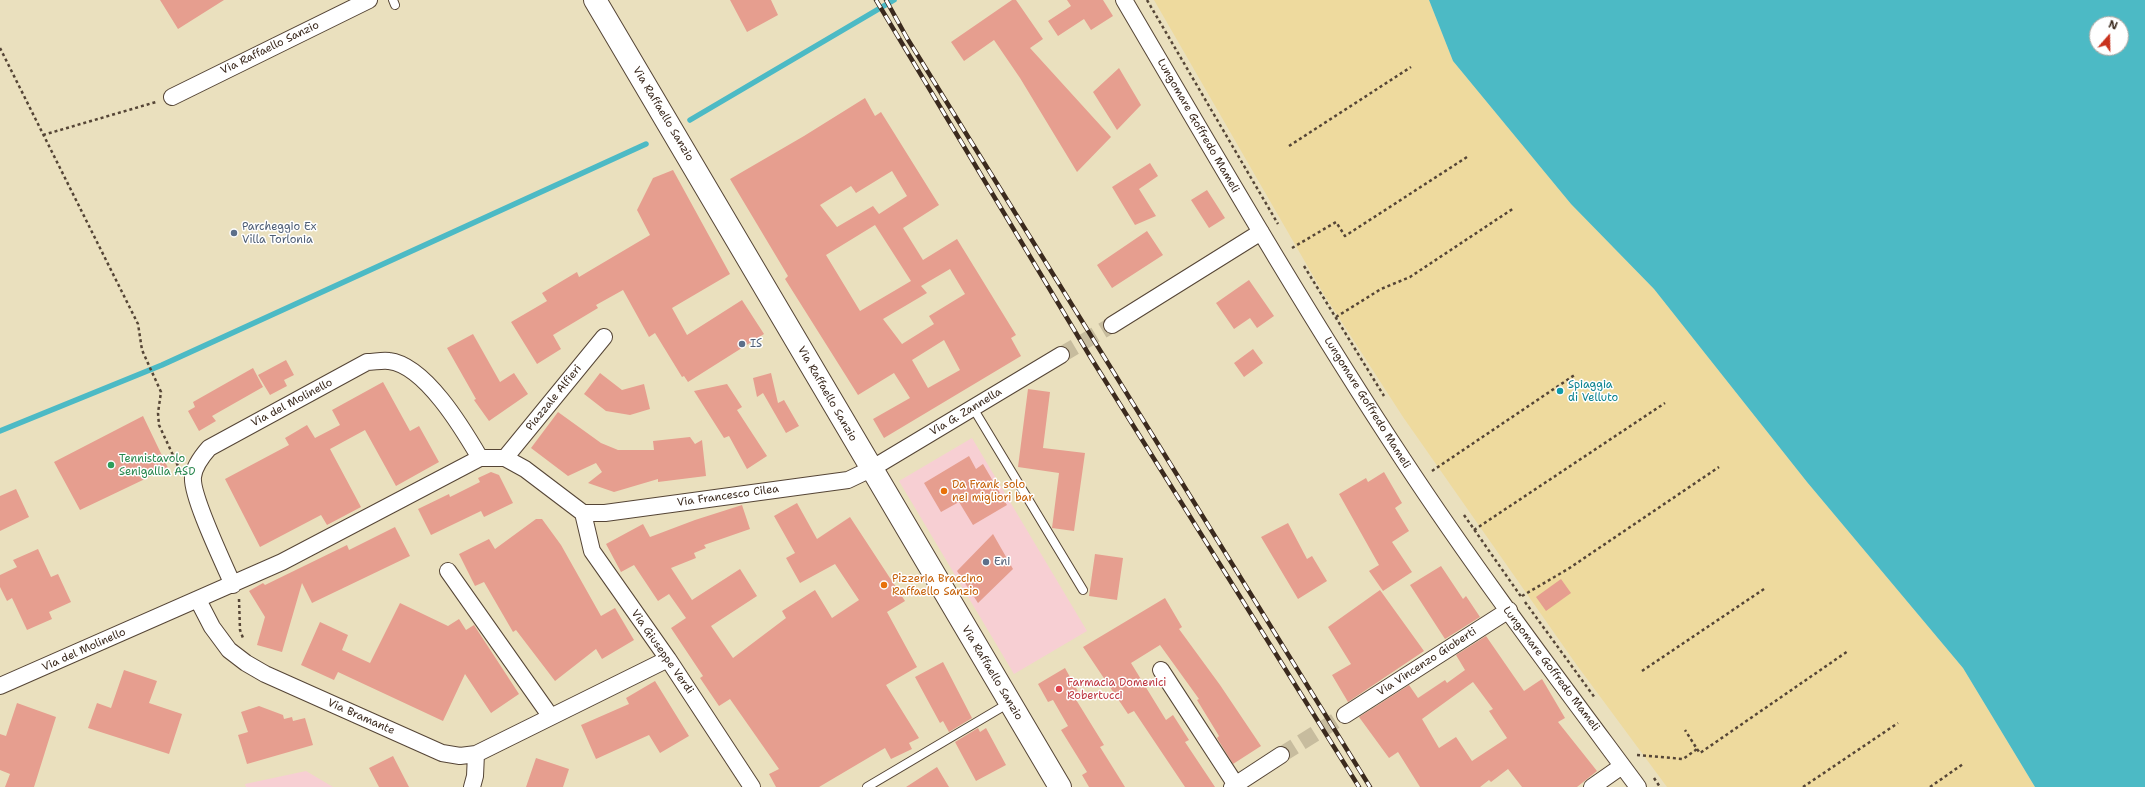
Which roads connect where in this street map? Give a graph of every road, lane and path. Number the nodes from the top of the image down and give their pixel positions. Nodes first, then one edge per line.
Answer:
1 (369, 0) edge
2 (595, 0) edge
3 (1124, 0) edge
4 (1147, 0) edge
5 (0, 48) edge
6 (1412, 67) dead end
7 (172, 97) joint
8 (44, 135) junction
9 (1289, 146) dead end
10 (1467, 157) dead end
11 (1514, 208) dead end
12 (1280, 227) dead end
13 (1261, 232) junction
14 (1290, 244) dead end
15 (1292, 248) junction
16 (1296, 255) dead end
17 (1300, 261) dead end
18 (1335, 317) junction
19 (1112, 325) tunnel mouth
20 (604, 337) dead end
21 (1061, 355) tunnel mouth
22 (1576, 374) dead end
23 (1388, 402) dead end
24 (1665, 403) dead end
25 (973, 408) junction
26 (480, 458) junction
27 (505, 458) junction
28 (1428, 465) dead end
29 (1719, 467) dead end
30 (870, 469) junction
31 (1432, 471) junction
32 (1436, 477) dead end
33 (192, 478) junction
34 (583, 513) junction
35 (1462, 514) dead end
36 (1474, 530) junction
37 (448, 571) dead end
38 (233, 585) junction
39 (1764, 589) dead end
40 (1083, 590) dead end
41 (1522, 596) junction
42 (198, 600) junction
43 (1509, 610) junction
44 (245, 644) dead end
45 (1848, 651) dead end
46 (668, 659) junction
47 (1161, 670) dead end
48 (1642, 672) dead end
49 (0, 686) edge
50 (1010, 703) junction
51 (1600, 704) dead end
52 (1345, 715) tunnel mouth
53 (551, 717) junction
54 (1898, 723) dead end
55 (1685, 730) dead end
56 (1632, 749) dead end
57 (1697, 749) junction
58 (476, 754) junction
59 (1637, 755) junction
60 (1282, 756) tunnel mouth
61 (1640, 760) dead end
62 (1963, 764) dead end
63 (1622, 766) junction
64 (1652, 776) dead end
65 (1234, 786) edge
66 (472, 787) edge
67 (752, 787) edge
68 (867, 787) edge
69 (1060, 787) edge
70 (1592, 787) edge
71 (1638, 787) edge
72 (1660, 787) edge
73 (1802, 787) edge
74 (1930, 787) edge

1 - 7 street, Via Raffaello Sanzio
2 - 30 main road, Via Raffaello Sanzio
3 - 13 street, Lungomare Goffredo Mameli
4 - 12 path
5 - 8 path
6 - 9 path
7 - 8 path
8 - 33 path
10 - 15 path
11 - 18 path
13 - 19 street
13 - 43 street, Lungomare Goffredo Mameli
14 - 15 path
15 - 16 path
17 - 18 path
18 - 23 path
20 - 27 street, Piazzale Alfieri
21 - 25 street, Via G. Zannella
22 - 31 path
24 - 36 path
25 - 30 street, Via G. Zannella
25 - 40 lane
26 - 27 street, Via del Molinello
26 - 33 street, Via del Molinello
26 - 38 street, Via del Molinello
27 - 34 street
28 - 31 path
29 - 41 path
30 - 34 street, Via Francesco Cilea
30 - 50 main road, Via Raffaello Sanzio
31 - 32 path
33 - 38 street
34 - 46 street, Via Giuseppe Verdi
35 - 36 path
36 - 41 path
37 - 53 street
38 - 42 street, Via del Molinello
38 - 44 path
39 - 48 path
41 - 51 path
42 - 49 street, Via del Molinello
42 - 58 street, Via Bramante
43 - 52 street, Via Vincenzo Gioberti
43 - 63 street, Lungomare Goffredo Mameli
45 - 57 path
46 - 53 street, Via Bramante
46 - 67 street, Via Giuseppe Verdi
47 - 65 street
50 - 68 lane
50 - 69 main road, Via Raffaello Sanzio
53 - 58 street, Via Bramante
54 - 73 path
55 - 57 path
56 - 59 path
57 - 59 path
58 - 66 street
59 - 61 path
60 - 65 street
62 - 74 path
63 - 70 street
63 - 71 street, Lungomare Goffredo Mameli
64 - 72 path

